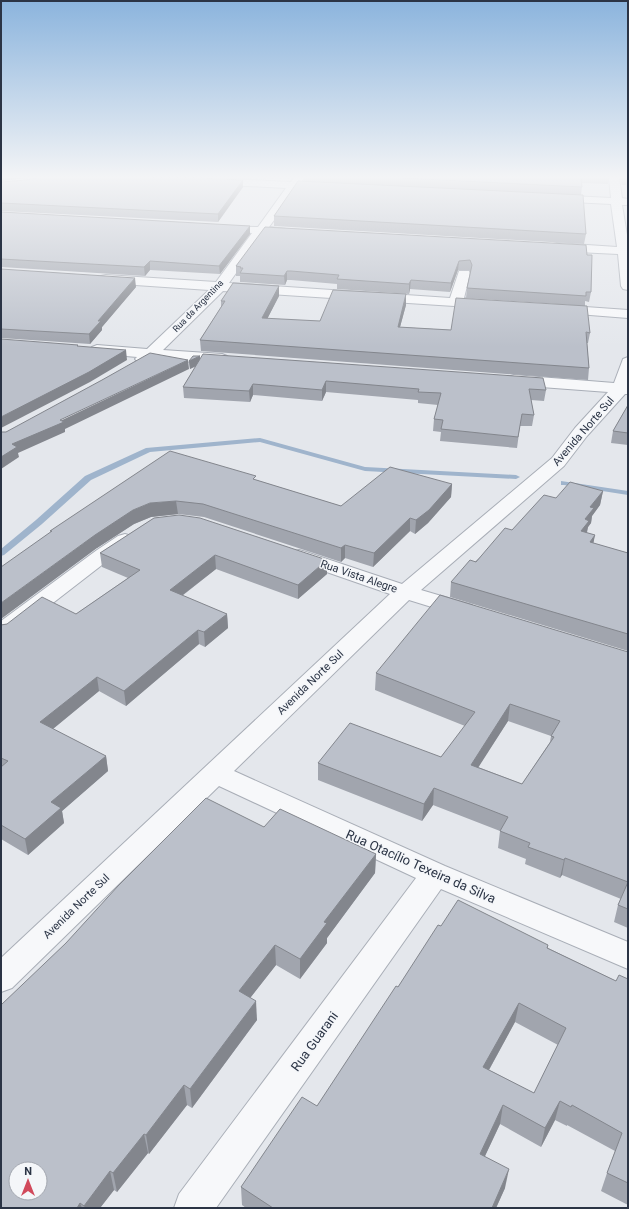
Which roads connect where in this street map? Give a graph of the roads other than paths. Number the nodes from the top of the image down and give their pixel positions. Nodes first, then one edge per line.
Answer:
1 (259, 234) edge
2 (623, 234) edge
3 (546, 246) edge
4 (626, 250) edge
5 (464, 274) dead end
6 (90, 278) edge
7 (220, 286) junction
8 (628, 286) edge
9 (456, 302) junction
10 (495, 305) edge
11 (542, 308) edge
12 (628, 314) edge
13 (80, 349) edge
14 (151, 354) junction
15 (238, 361) edge
16 (628, 362) edge
17 (130, 366) edge
18 (497, 379) edge
19 (624, 389) edge
20 (141, 530) edge
21 (279, 549) edge
22 (405, 592) junction
23 (479, 615) edge
24 (1, 632) edge
25 (215, 773) junction
26 (435, 874) junction
27 (628, 956) edge
28 (1, 978) edge
29 (193, 1208) edge

1 - 7 street, Rua da Argentina
2 - 4 street
3 - 4 street
4 - 8 street
5 - 9 street
6 - 7 street
7 - 9 street
7 - 14 street, Rua da Argentina
9 - 10 street
11 - 12 street
13 - 14 street
14 - 15 street
14 - 17 street, Rua da Argentina
16 - 19 street
18 - 19 street
19 - 22 street, Avenida Norte Sul
20 - 24 street
21 - 22 street, Rua Vista Alegre
22 - 23 street, Rua Vista Alegre
22 - 25 street, Avenida Norte Sul
25 - 26 street, Rua Otacílio Texeira da Silva
25 - 28 street, Avenida Norte Sul
26 - 27 street, Rua Otacílio Texeira da Silva
26 - 29 street, Rua Guarani

